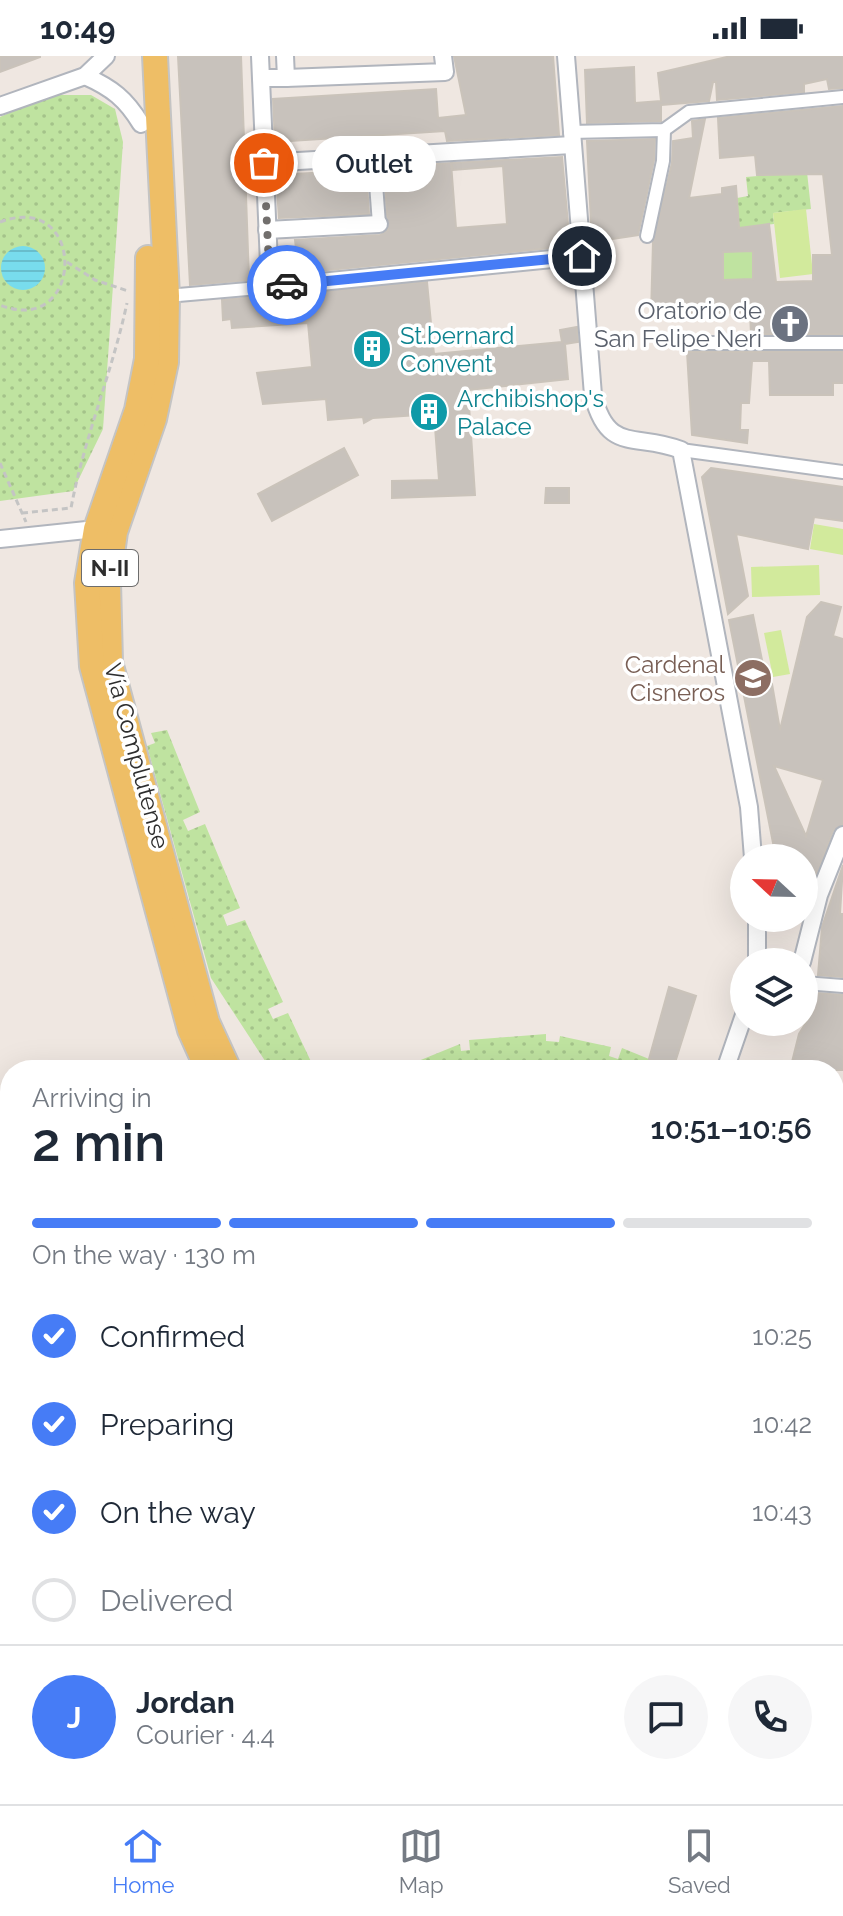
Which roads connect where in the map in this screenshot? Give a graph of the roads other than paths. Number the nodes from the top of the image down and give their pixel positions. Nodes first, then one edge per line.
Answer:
1 (106, 56) edge
2 (141, 56) edge
3 (155, 56) edge
4 (260, 56) edge
5 (285, 56) edge
6 (566, 56) edge
7 (444, 64) edge
8 (85, 76) junction
9 (261, 78) junction
10 (286, 78) junction
11 (843, 97) edge
12 (0, 106) edge
13 (141, 124) junction
14 (664, 130) junction
15 (571, 138) junction
16 (374, 157) junction
17 (264, 163) junction
18 (379, 224) joint
19 (267, 230) junction
20 (647, 236) dead end
21 (582, 256) junction
22 (270, 287) junction
23 (167, 296) junction
24 (686, 343) dead end
25 (843, 343) edge
26 (681, 450) junction
27 (843, 472) edge
28 (96, 529) junction
29 (0, 539) edge
30 (843, 835) edge
31 (752, 844) edge
32 (806, 948) edge
33 (818, 984) edge
34 (843, 986) edge
35 (737, 1036) edge
36 (204, 1060) edge
37 (224, 1060) edge
38 (728, 1060) edge

1 - 8 street
2 - 13 main road, Vía Complutense / N-II
3 - 23 main road, Vía Complutense / N-II
4 - 9 street
5 - 10 street
6 - 15 street
7 - 10 street
8 - 12 street
8 - 13 street
9 - 10 street
9 - 17 street
11 - 14 street
13 - 28 main road, Vía Complutense / N-II
14 - 15 street
14 - 20 street
15 - 16 street
15 - 21 street
16 - 17 street
16 - 18 street
17 - 19 street
18 - 19 street
19 - 22 street
21 - 22 street
21 - 26 street
22 - 23 street
23 - 37 main road, Vía Complutense / N-II
24 - 25 street
26 - 27 street
26 - 31 street
28 - 29 street
28 - 36 main road, Vía Complutense / N-II
30 - 32 street
33 - 34 street
35 - 38 street

